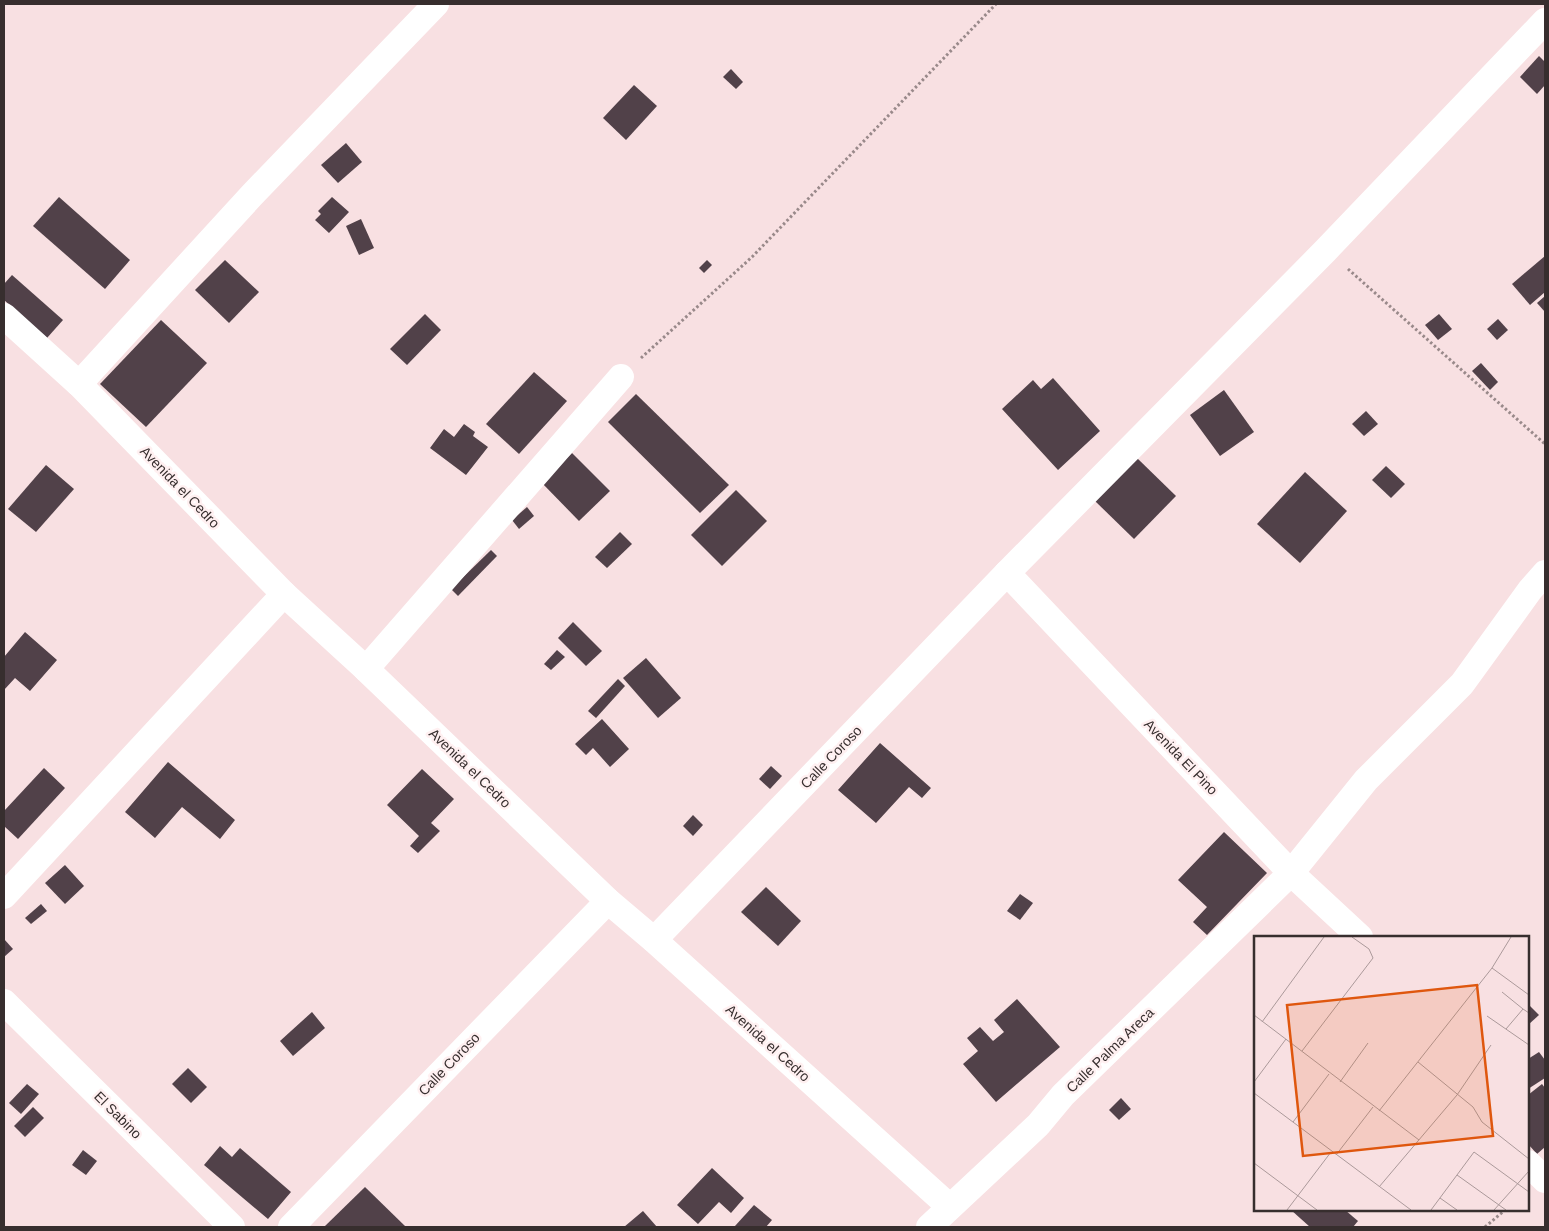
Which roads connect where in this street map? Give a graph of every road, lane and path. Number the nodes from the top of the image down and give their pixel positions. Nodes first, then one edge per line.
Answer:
1 (436, 4) edge
2 (996, 4) edge
3 (1545, 21) edge
4 (1326, 250) junction
5 (4, 316) edge
6 (620, 377) joint
7 (79, 384) junction
8 (1545, 444) edge
9 (1007, 573) junction
10 (1545, 573) edge
11 (284, 594) junction
12 (366, 669) junction
13 (1291, 873) junction
14 (4, 896) edge
15 (608, 901) junction
16 (1359, 936) edge
17 (654, 940) junction
18 (4, 1002) edge
19 (1529, 1164) edge
20 (1545, 1180) edge
21 (950, 1207) junction
22 (1504, 1211) edge
23 (228, 1226) edge
24 (291, 1227) edge
25 (928, 1227) edge
26 (1485, 1227) edge

1 - 7 street
2 - 6 path
3 - 4 street, Calle Coroso
4 - 8 path
4 - 9 street, Calle Coroso
5 - 7 street, Avenida el Cedro
6 - 12 street
7 - 11 street, Avenida el Cedro
9 - 13 street, Avenida El Pino
9 - 17 street, Calle Coroso
10 - 13 street, Calle Palma Areca
11 - 12 street, Avenida el Cedro
11 - 14 street
12 - 15 street, Avenida el Cedro
13 - 16 street, Avenida El Pino
13 - 21 street, Calle Palma Areca
15 - 17 street, Avenida el Cedro
15 - 24 street, Calle Coroso
17 - 21 street, Avenida el Cedro
18 - 23 street, El Sabino
19 - 20 street
21 - 25 street, Calle Palma Areca
22 - 26 path

